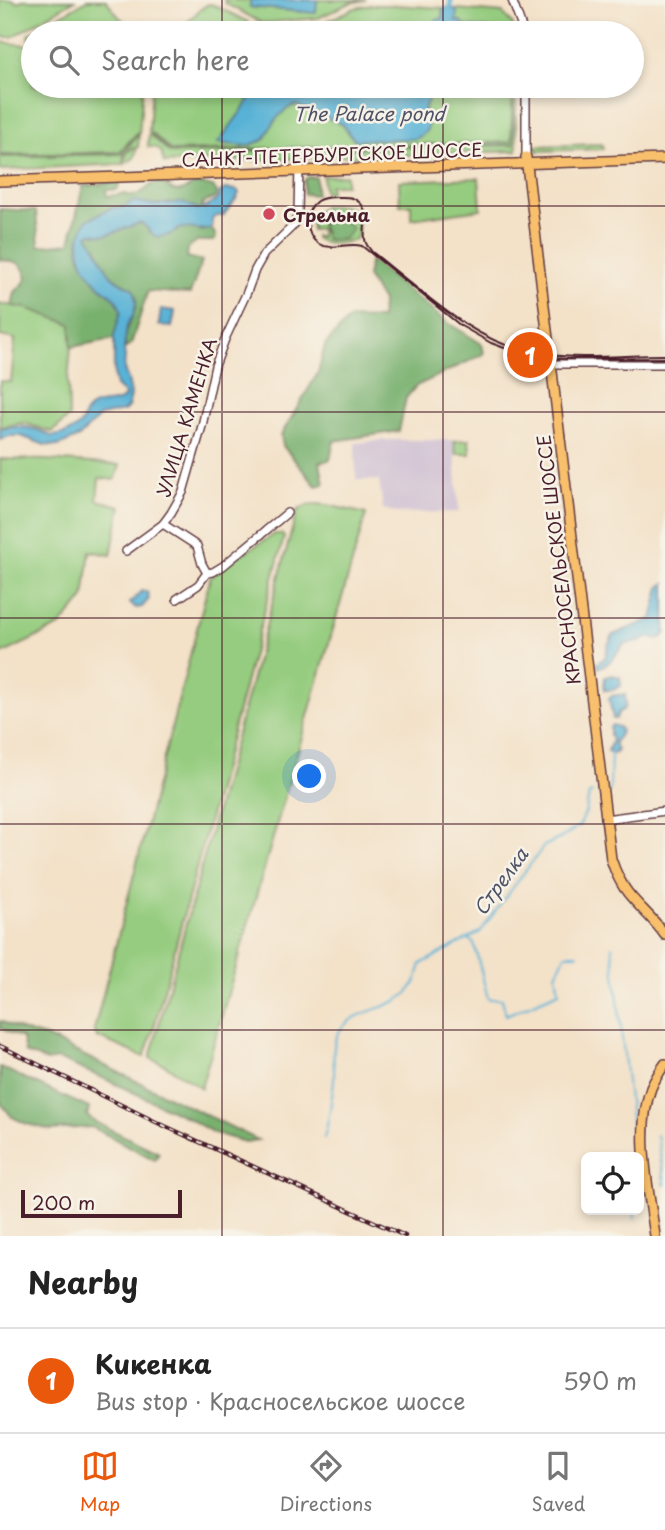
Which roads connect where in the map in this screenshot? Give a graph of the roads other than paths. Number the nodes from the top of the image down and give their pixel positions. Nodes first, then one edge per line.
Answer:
1 (512, 0) edge
2 (520, 21) edge
3 (526, 98) edge
4 (665, 153) edge
5 (665, 159) edge
6 (527, 160) junction
7 (298, 168) junction
8 (0, 175) edge
9 (0, 181) edge
10 (550, 364) junction
11 (665, 364) edge
12 (287, 513) dead end
13 (163, 524) junction
14 (127, 551) dead end
15 (207, 573) junction
16 (177, 599) dead end
17 (665, 811) edge
18 (605, 818) junction
19 (665, 935) edge
20 (665, 1063) edge
21 (654, 1235) edge

1 - 2 street
3 - 6 street
4 - 6 main road, САНКТ-ПЕТЕРБУРГСКОЕ ШОССЕ
5 - 6 main road, САНКТ-ПЕТЕРБУРГСКОЕ ШОССЕ
6 - 7 main road, САНКТ-ПЕТЕРБУРГСКОЕ ШОССЕ
6 - 10 main road, КРАСНОСЕЛЬСКОЕ ШОССЕ
7 - 8 main road, САНКТ-ПЕТЕРБУРГСКОЕ ШОССЕ
7 - 9 main road, САНКТ-ПЕТЕРБУРГСКОЕ ШОССЕ
7 - 13 street, УЛИЦА КАМЕНКА
10 - 11 street
10 - 18 main road, КРАСНОСЕЛЬСКОЕ ШОССЕ
12 - 15 street
13 - 14 street, УЛИЦА КАМЕНКА
13 - 15 street
15 - 16 street
17 - 18 street
18 - 19 main road, КРАСНОСЕЛЬСКОЕ ШОССЕ
20 - 21 main road

